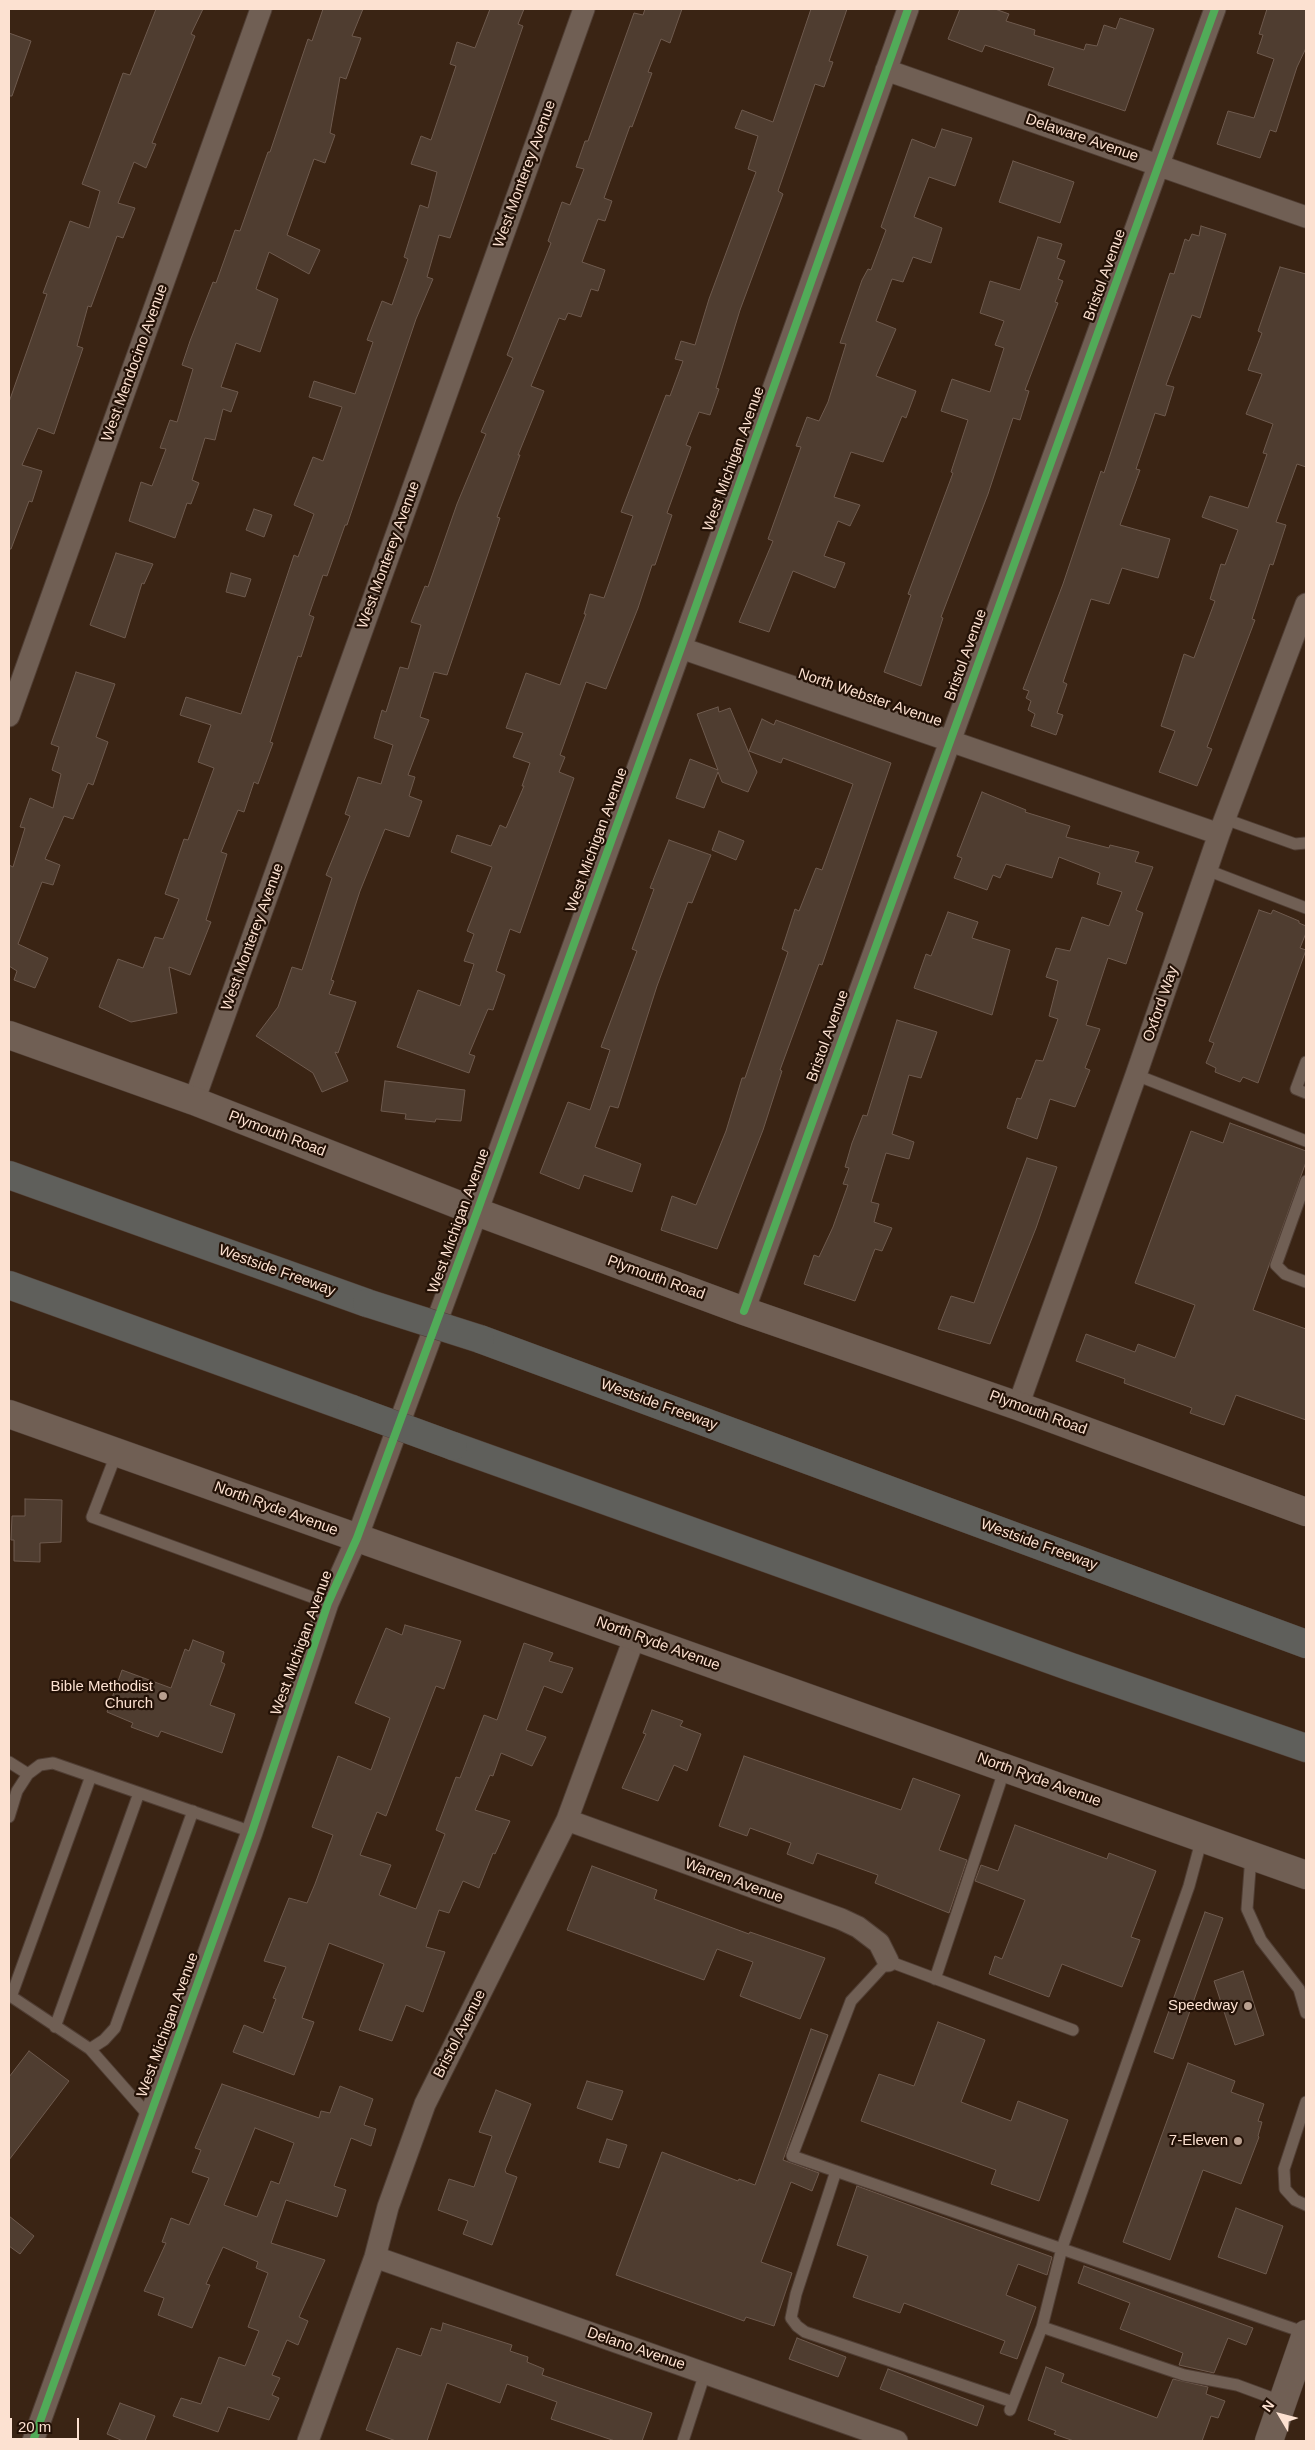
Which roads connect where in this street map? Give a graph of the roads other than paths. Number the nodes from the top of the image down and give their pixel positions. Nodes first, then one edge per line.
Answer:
1 (261, 9) edge
2 (584, 9) edge
3 (908, 9) edge
4 (1215, 9) edge
5 (886, 70) junction
6 (1160, 165) junction
7 (1306, 217) edge
8 (1305, 614) edge
9 (682, 648) junction
10 (9, 716) edge
11 (950, 740) junction
12 (1222, 826) junction
13 (1306, 843) edge
14 (1206, 870) junction
15 (1306, 908) edge
16 (9, 1035) edge
17 (1306, 1062) edge
18 (1136, 1075) junction
19 (1306, 1093) edge
20 (194, 1101) junction
21 (1306, 1141) edge
22 (9, 1175) edge
23 (1306, 1181) edge
24 (478, 1212) junction
25 (1306, 1282) edge
26 (9, 1285) edge
27 (744, 1311) junction
28 (1018, 1406) junction
29 (9, 1414) edge
30 (117, 1452) junction
31 (1306, 1512) edge
32 (357, 1538) junction
33 (328, 1602) junction
34 (635, 1636) junction
35 (1306, 1644) edge
36 (1306, 1748) edge
37 (9, 1762) edge
38 (1005, 1768) junction
39 (28, 1774) junction
40 (91, 1776) junction
41 (139, 1793) junction
42 (193, 1811) junction
43 (9, 1817) edge
44 (567, 1820) junction
45 (252, 1832) junction
46 (1202, 1838) junction
47 (1250, 1856) junction
48 (1306, 1875) edge
49 (888, 1961) junction
50 (936, 1978) junction
51 (10, 1996) edge
52 (1306, 2012) edge
53 (55, 2027) junction
54 (1074, 2030) dead end
55 (90, 2049) junction
56 (1306, 2102) edge
57 (150, 2116) junction
58 (836, 2171) junction
59 (1306, 2205) edge
60 (1062, 2248) junction
61 (375, 2257) junction
62 (1042, 2327) junction
63 (1306, 2333) edge
64 (705, 2373) junction
65 (1300, 2373) edge
66 (1282, 2402) junction
67 (876, 2438) edge
68 (33, 2441) edge
69 (308, 2441) edge
70 (683, 2441) edge
71 (898, 2441) edge
72 (1269, 2441) edge

1 - 10 street, West Mendocino Avenue
2 - 20 street, West Monterey Avenue
3 - 5 street, West Michigan Avenue
4 - 6 street, Bristol Avenue
5 - 6 street, Delaware Avenue
5 - 9 street, West Michigan Avenue
6 - 7 street, Delaware Avenue
6 - 11 street, Bristol Avenue
8 - 12 street, Oxford Way
9 - 11 street, North Webster Avenue
9 - 24 street, West Michigan Avenue
11 - 12 street, North Webster Avenue
11 - 27 street, Bristol Avenue
12 - 13 lane
12 - 14 street, Oxford Way
14 - 15 lane
14 - 18 street, Oxford Way
16 - 20 street, Plymouth Road
17 - 19 lane
18 - 21 lane
18 - 28 street, Oxford Way
20 - 24 street, Plymouth Road
22 - 35 highway, Westside Freeway, bridge
23 - 25 lane
24 - 27 street, Plymouth Road
24 - 32 street, West Michigan Avenue
26 - 36 highway, bridge
27 - 28 street, Plymouth Road
28 - 31 street, Plymouth Road
29 - 30 street, North Ryde Avenue
30 - 32 street, North Ryde Avenue
30 - 33 lane
32 - 33 street, West Michigan Avenue
32 - 34 street, North Ryde Avenue
33 - 45 street, West Michigan Avenue
34 - 38 street, North Ryde Avenue
34 - 44 street, Bristol Avenue
37 - 39 lane
38 - 46 street, North Ryde Avenue
38 - 50 lane
39 - 40 lane
39 - 43 lane
40 - 41 lane
40 - 51 lane
41 - 42 lane
41 - 53 lane
42 - 45 lane
42 - 55 lane
44 - 49 street, Warren Avenue
44 - 61 street, Bristol Avenue
45 - 57 street, West Michigan Avenue
46 - 47 street, North Ryde Avenue
46 - 60 lane
47 - 48 street, North Ryde Avenue
47 - 52 lane
49 - 50 lane
49 - 58 lane
50 - 54 lane
51 - 53 lane
53 - 55 lane
55 - 57 lane
56 - 59 lane
57 - 68 street, West Michigan Avenue
58 - 60 lane
58 - 62 lane
60 - 62 lane
60 - 63 lane
61 - 64 street, Delano Avenue
61 - 69 street, Bristol Avenue
62 - 66 lane
63 - 65 street
64 - 67 street, Delano Avenue
64 - 70 lane
65 - 66 street
66 - 72 street
67 - 71 street, Delano Avenue

